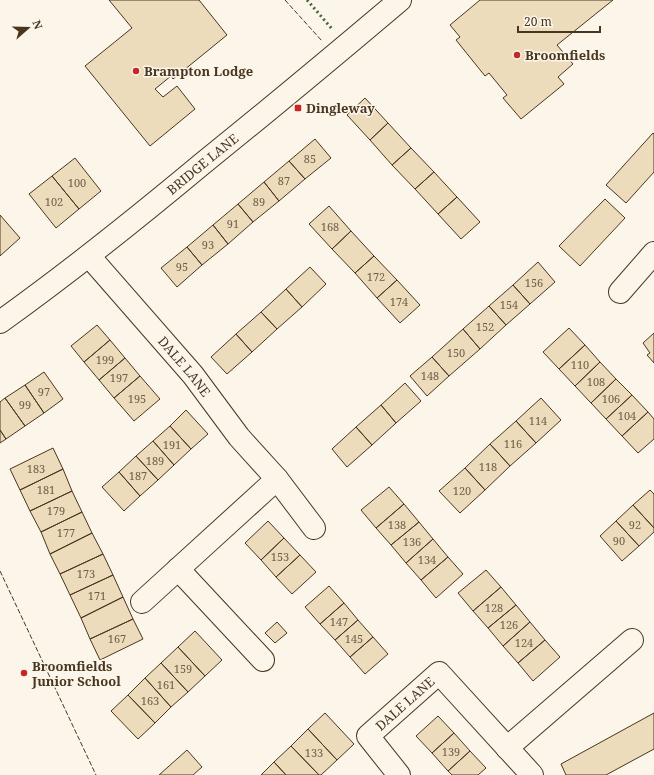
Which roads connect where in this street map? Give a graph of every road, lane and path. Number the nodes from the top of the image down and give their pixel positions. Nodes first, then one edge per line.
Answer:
1 (400, 0) edge
2 (654, 253) edge
3 (89, 256) junction
4 (620, 292) dead end
5 (0, 322) edge
6 (277, 479) junction
7 (314, 528) dead end
8 (178, 569) junction
9 (142, 602) dead end
10 (632, 640) dead end
11 (263, 660) dead end
12 (507, 748) junction
13 (399, 775) edge
14 (532, 775) edge

1 - 3 street, BRIDGE LANE
2 - 4 street
3 - 5 street, BRIDGE LANE
3 - 6 street, DALE LANE
6 - 7 street, DALE LANE
6 - 8 street
8 - 9 street
8 - 11 street
10 - 12 street
12 - 13 street, DALE LANE
12 - 14 street, DALE LANE

